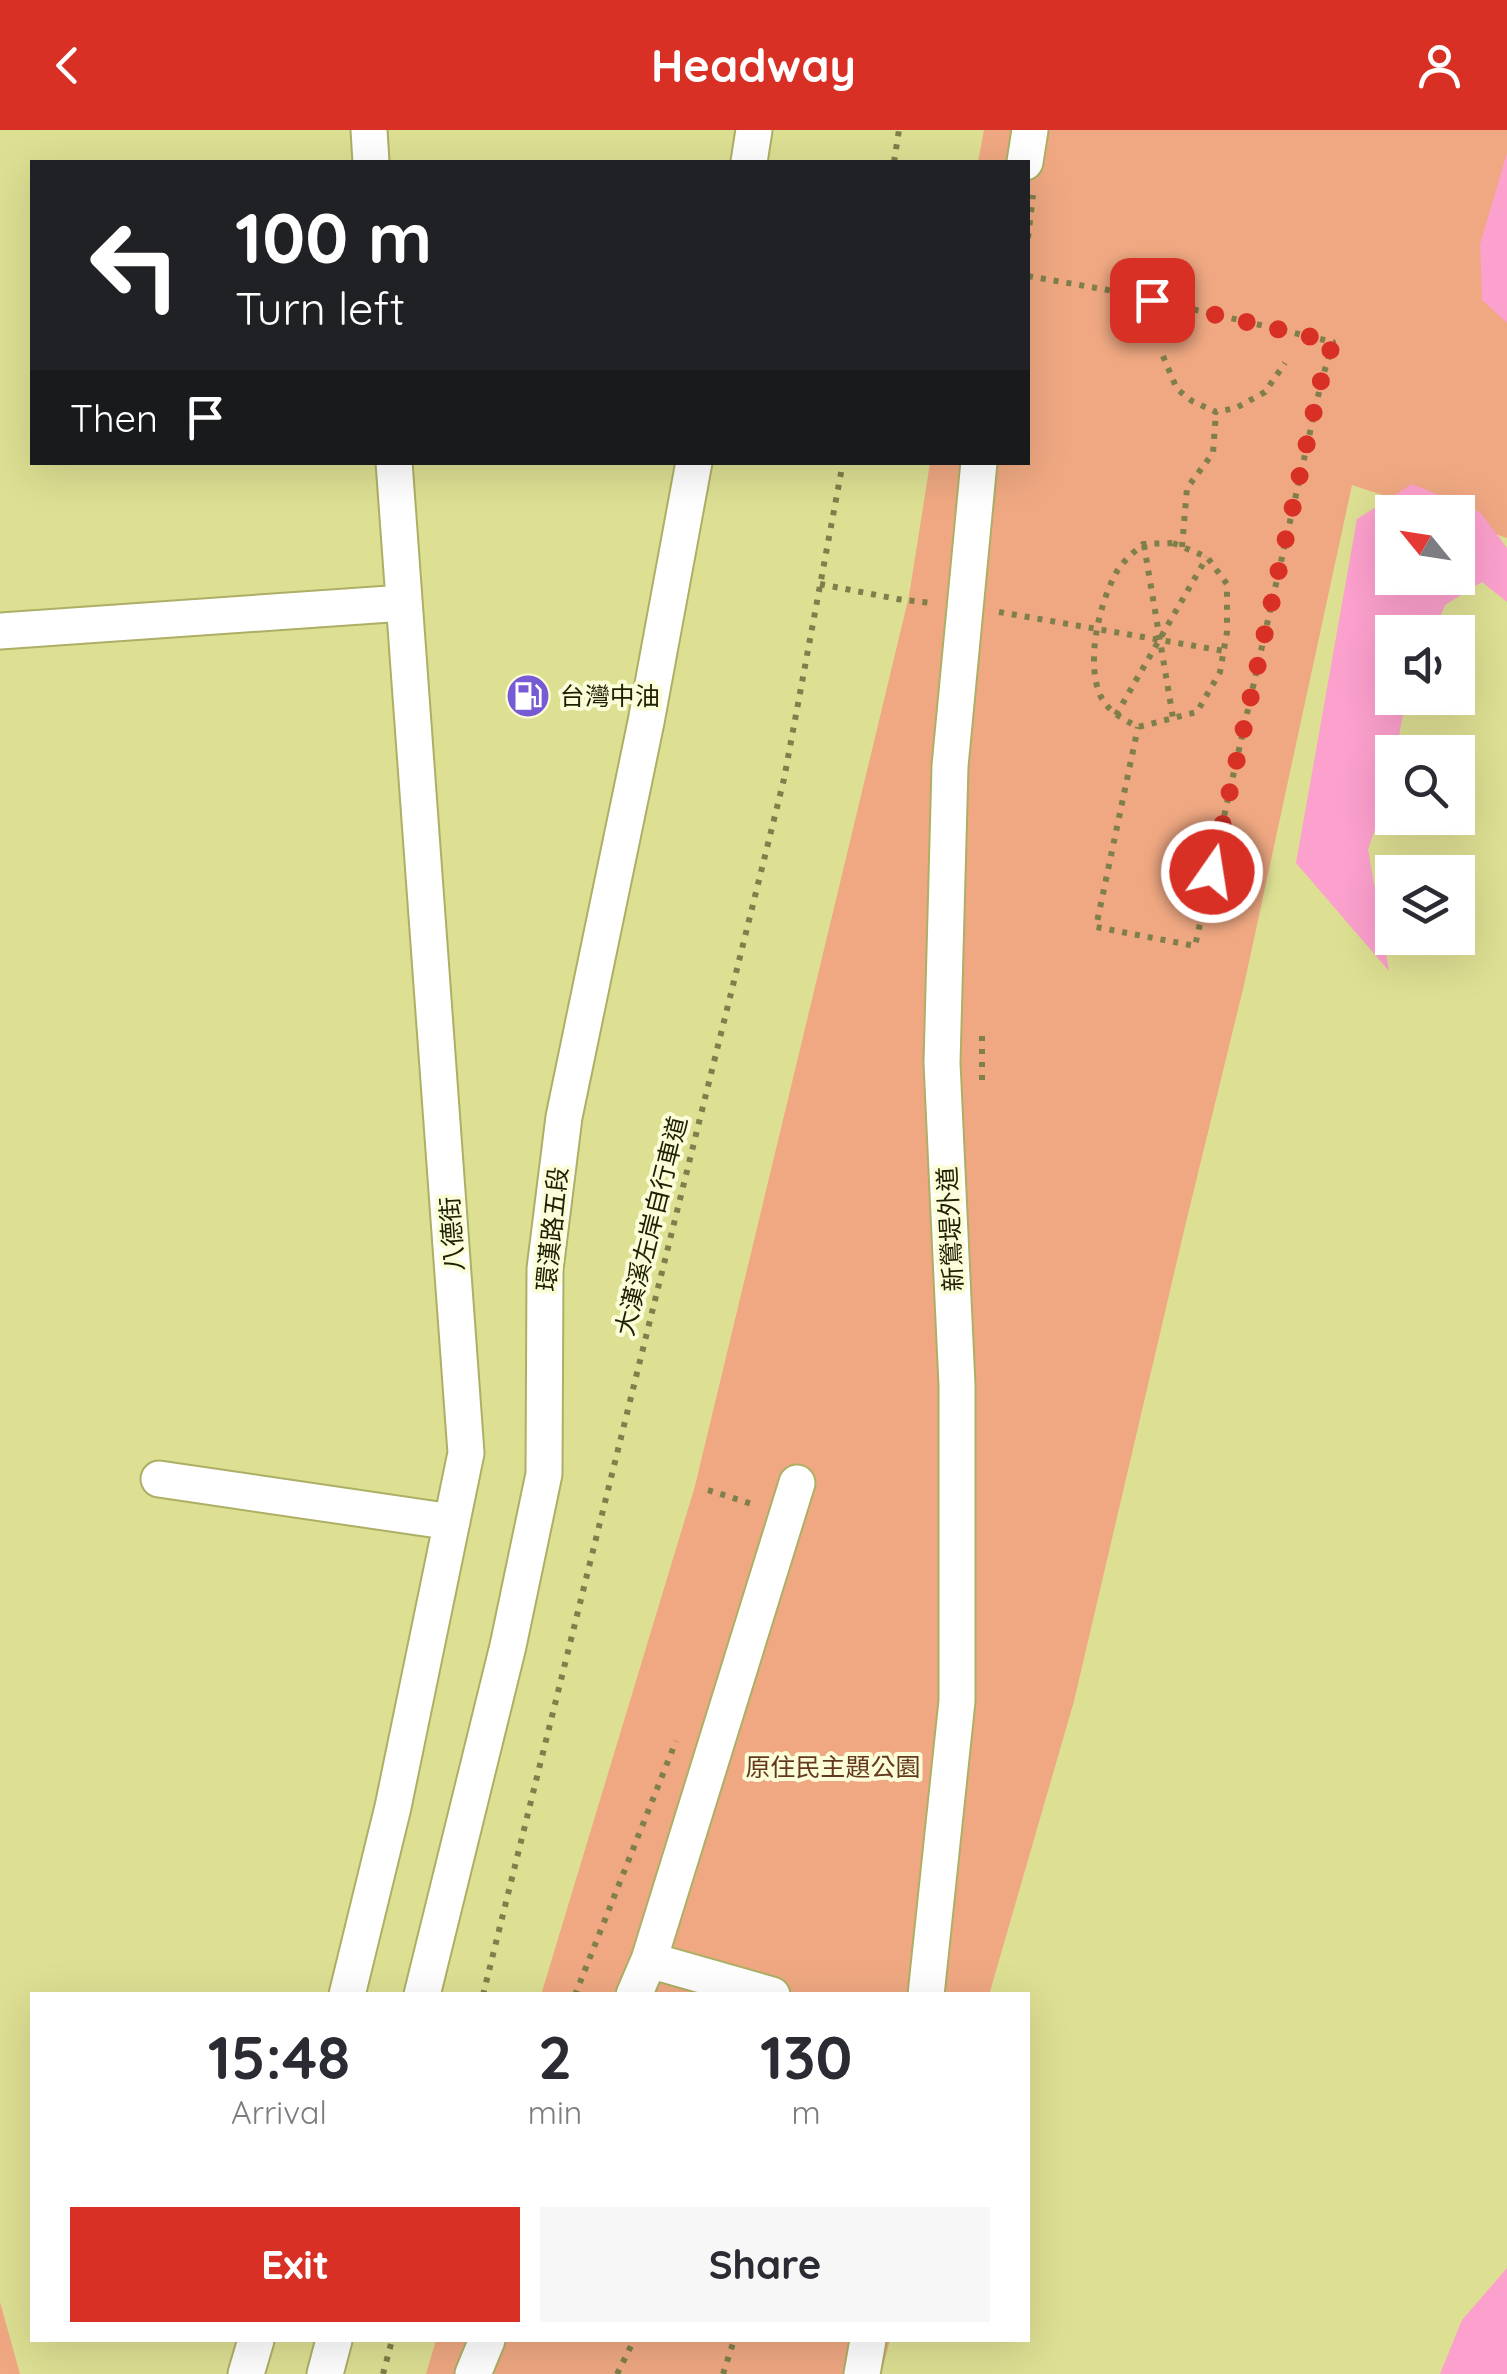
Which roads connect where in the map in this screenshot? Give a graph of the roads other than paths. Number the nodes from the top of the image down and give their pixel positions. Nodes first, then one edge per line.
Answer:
1 (369, 130) edge
2 (754, 130) edge
3 (1030, 130) edge
4 (371, 160) edge
5 (748, 160) edge
6 (1026, 160) edge
7 (394, 465) edge
8 (693, 465) edge
9 (979, 465) edge
10 (404, 602) junction
11 (0, 632) edge
12 (159, 1479) dead end
13 (792, 1499) road end
14 (452, 1522) junction
15 (649, 1960) junction
16 (348, 1992) edge
17 (423, 1992) edge
18 (635, 1992) edge
19 (761, 1992) edge
20 (926, 1992) edge
21 (255, 2342) edge
22 (333, 2342) edge
23 (486, 2342) edge
24 (868, 2342) edge
25 (246, 2374) edge
26 (325, 2374) edge
27 (473, 2374) edge
28 (862, 2374) edge

1 - 4 street
2 - 5 street
3 - 6 street
7 - 10 street, 八德街
8 - 17 street, 環漢路五段
9 - 20 street, 新鶯堤外道
10 - 11 street
10 - 14 street, 八德街
12 - 14 street
13 - 15 street
14 - 16 street, 八德街
15 - 18 street
15 - 19 street
21 - 25 street
22 - 26 street
23 - 27 street
24 - 28 street

